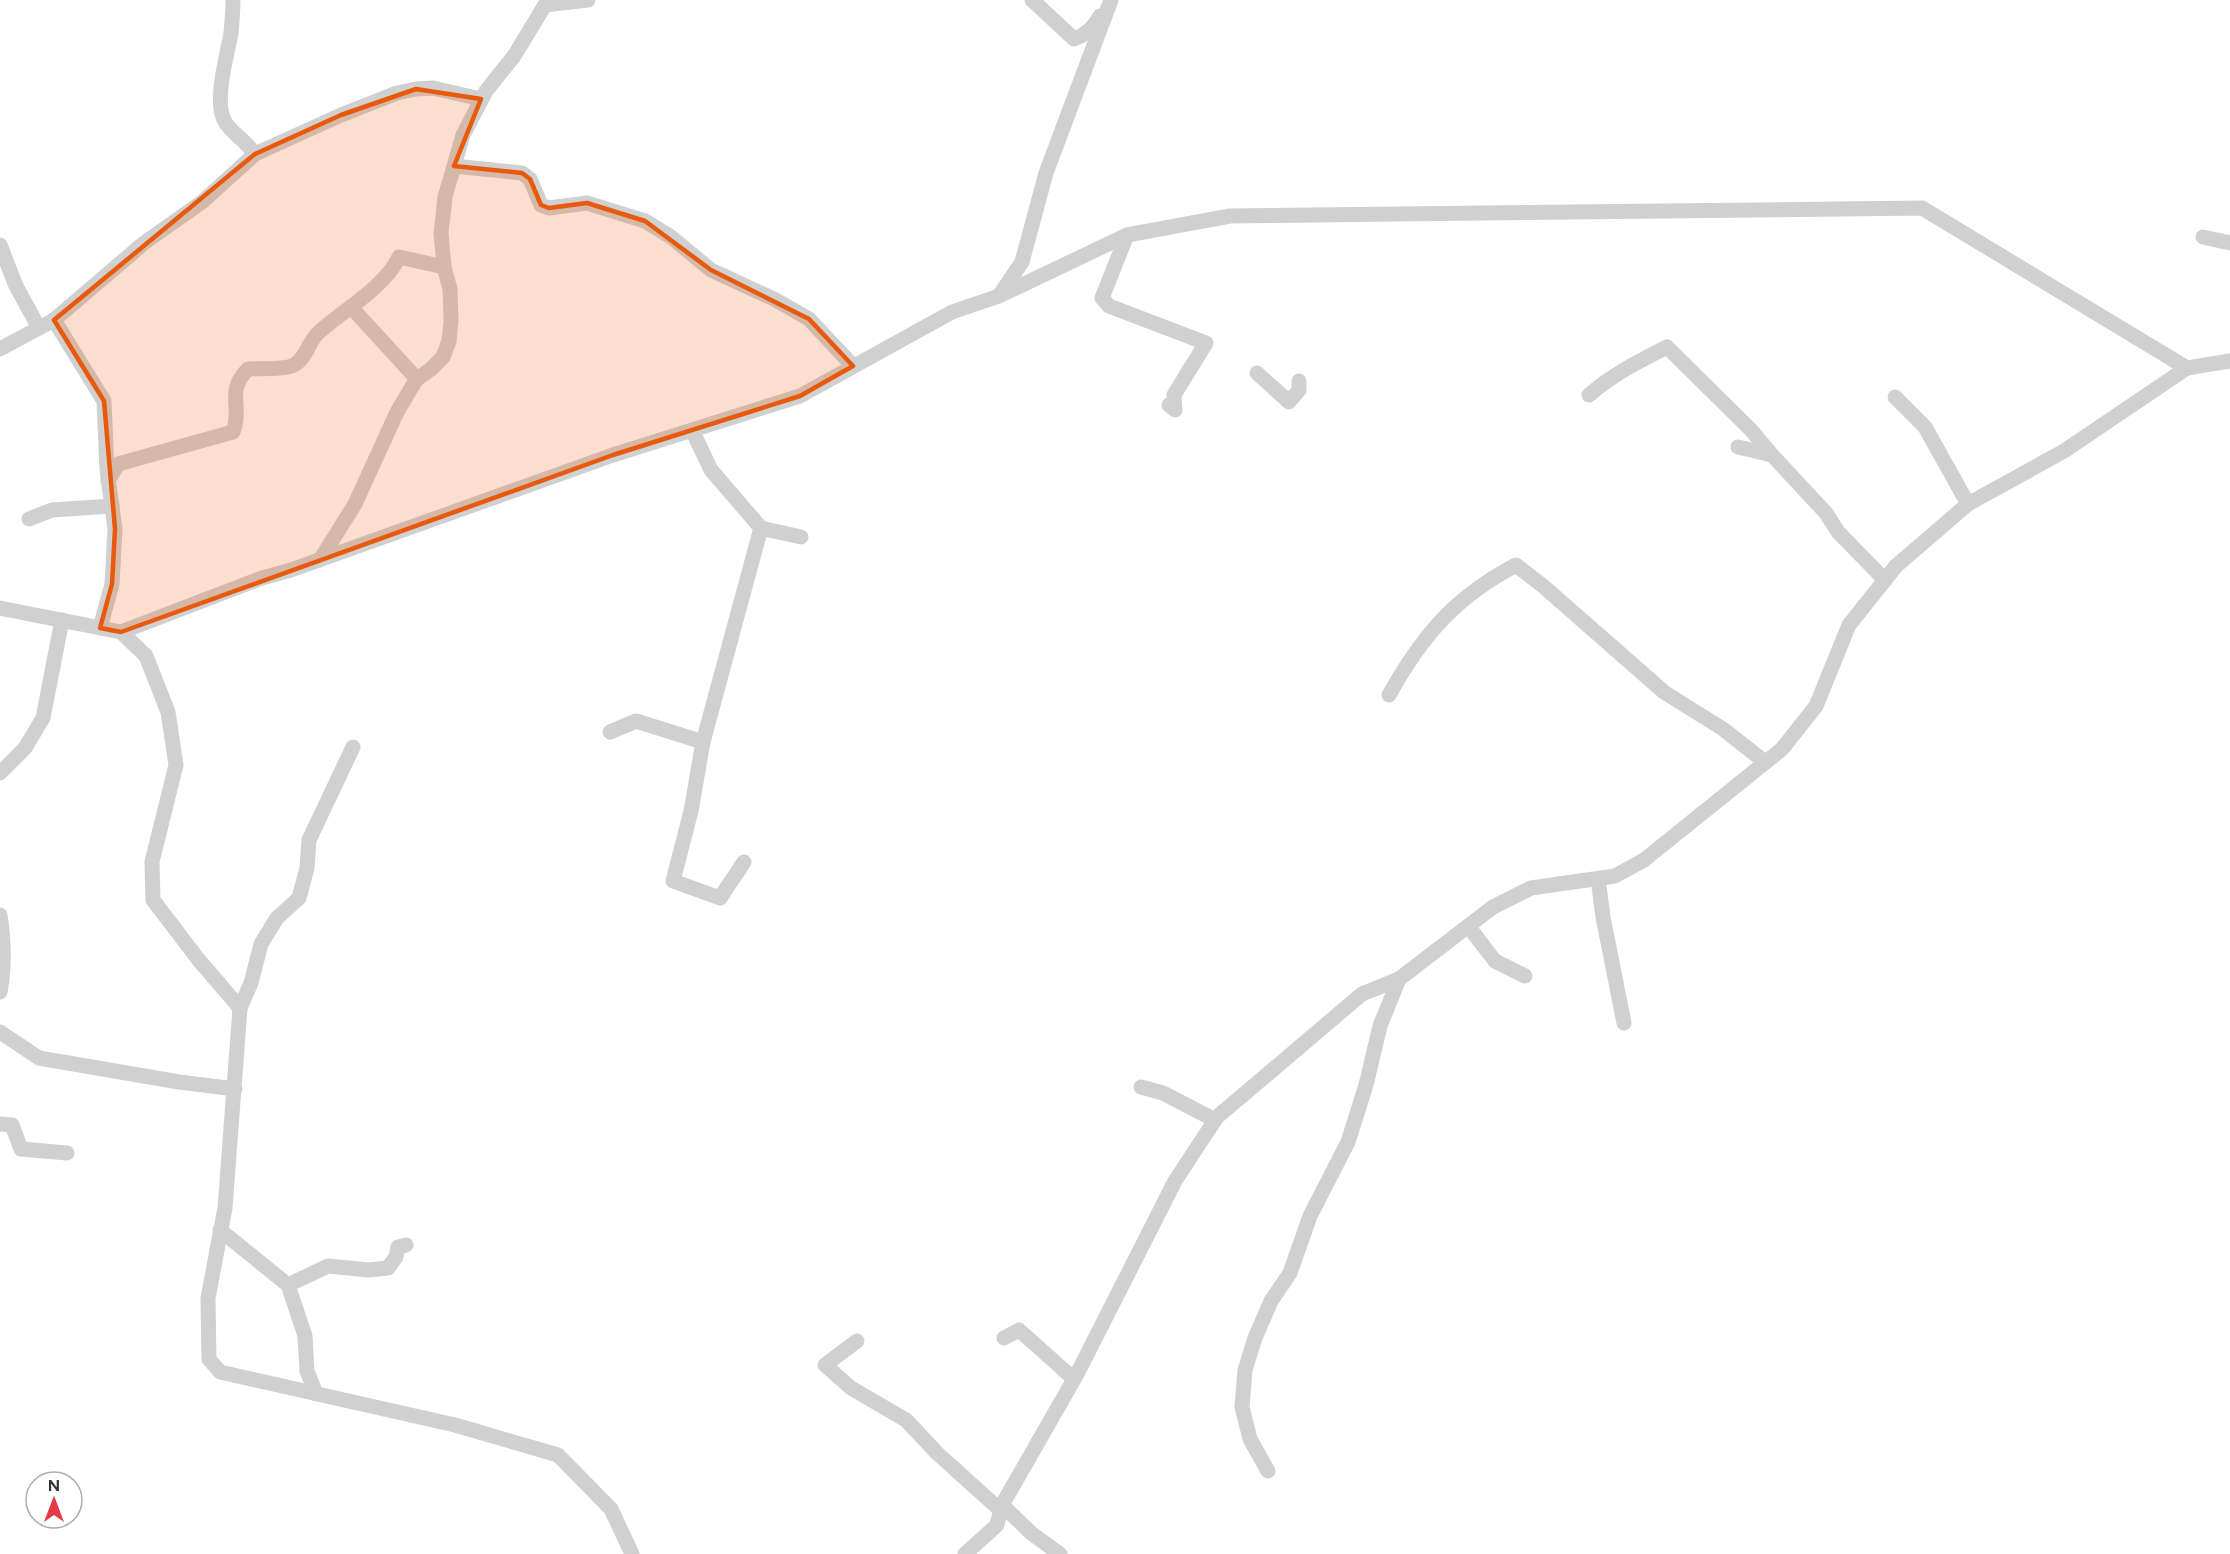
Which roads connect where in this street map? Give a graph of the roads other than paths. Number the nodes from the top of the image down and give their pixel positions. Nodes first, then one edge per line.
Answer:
1 (233, 0) edge
2 (588, 0) edge
3 (1032, 0) edge
4 (1110, 0) edge
5 (547, 3) edge
6 (481, 99) junction
7 (255, 154) junction
8 (454, 166) junction
9 (1127, 235) junction
10 (2203, 237) dead end
11 (2230, 243) edge
12 (0, 245) edge
13 (444, 267) junction
14 (999, 296) junction
15 (351, 307) junction
16 (54, 320) junction
17 (39, 328) junction
18 (0, 349) edge
19 (2230, 362) edge
20 (853, 366) junction
21 (2187, 368) junction
22 (1257, 374) dead end
23 (417, 379) junction
24 (1299, 381) dead end
25 (1589, 395) dead end
26 (1895, 396) dead end
27 (1169, 405) dead end
28 (692, 430) junction
29 (1738, 447) dead end
30 (1772, 455) junction
31 (108, 481) junction
32 (1968, 504) junction
33 (112, 506) junction
34 (29, 519) dead end
35 (761, 528) junction
36 (801, 537) dead end
37 (320, 560) junction
38 (1885, 580) junction
39 (0, 608) edge
40 (62, 620) junction
41 (100, 628) junction
42 (121, 632) junction
43 (1389, 695) dead end
44 (610, 732) dead end
45 (703, 742) junction
46 (353, 747) dead end
47 (1765, 762) junction
48 (0, 773) edge
49 (744, 862) dead end
50 (1598, 879) junction
51 (0, 915) edge
52 (1468, 926) junction
53 (1525, 976) dead end
54 (1399, 980) junction
55 (0, 992) edge
56 (240, 1008) junction
57 (1624, 1023) dead end
58 (0, 1032) edge
59 (1141, 1087) dead end
60 (235, 1089) junction
61 (1215, 1120) junction
62 (0, 1124) edge
63 (67, 1154) dead end
64 (220, 1230) junction
65 (406, 1245) dead end
66 (288, 1285) junction
67 (1004, 1338) dead end
68 (856, 1341) dead end
69 (1074, 1379) junction
70 (316, 1394) junction
71 (1268, 1471) dead end
72 (1001, 1507) junction
73 (632, 1554) edge
74 (965, 1554) edge
75 (1060, 1554) edge

1 - 7 street
2 - 5 street
3 - 4 street
4 - 14 street
5 - 6 street
6 - 7 street
6 - 8 street
7 - 16 street
8 - 13 street
8 - 20 street
9 - 14 street
9 - 21 street
9 - 27 street
10 - 11 street
12 - 17 street
13 - 15 street
13 - 23 street
14 - 20 street
15 - 23 street
15 - 31 street
16 - 17 street
16 - 31 street
17 - 18 street
19 - 21 street
20 - 28 street
21 - 32 street
22 - 24 street
23 - 37 street
25 - 30 street
26 - 32 street
28 - 35 street
28 - 37 street
29 - 30 street
30 - 38 street
31 - 33 street
32 - 38 street
33 - 34 street
33 - 41 street
35 - 36 street
35 - 45 street
37 - 42 street
38 - 47 street
39 - 40 street
40 - 41 street
40 - 48 street
41 - 42 street
42 - 56 street
43 - 47 street
44 - 45 street
45 - 49 street
46 - 56 street
47 - 50 street
50 - 52 street
50 - 57 street
51 - 55 street
52 - 53 street
52 - 54 street
54 - 61 street
54 - 71 street
56 - 60 street
58 - 60 street
59 - 61 street
60 - 64 street
61 - 69 street
62 - 63 street
64 - 66 street
64 - 70 street
65 - 66 street
66 - 70 street
67 - 69 street
68 - 72 street
69 - 72 street
70 - 73 street
72 - 74 street
72 - 75 street

